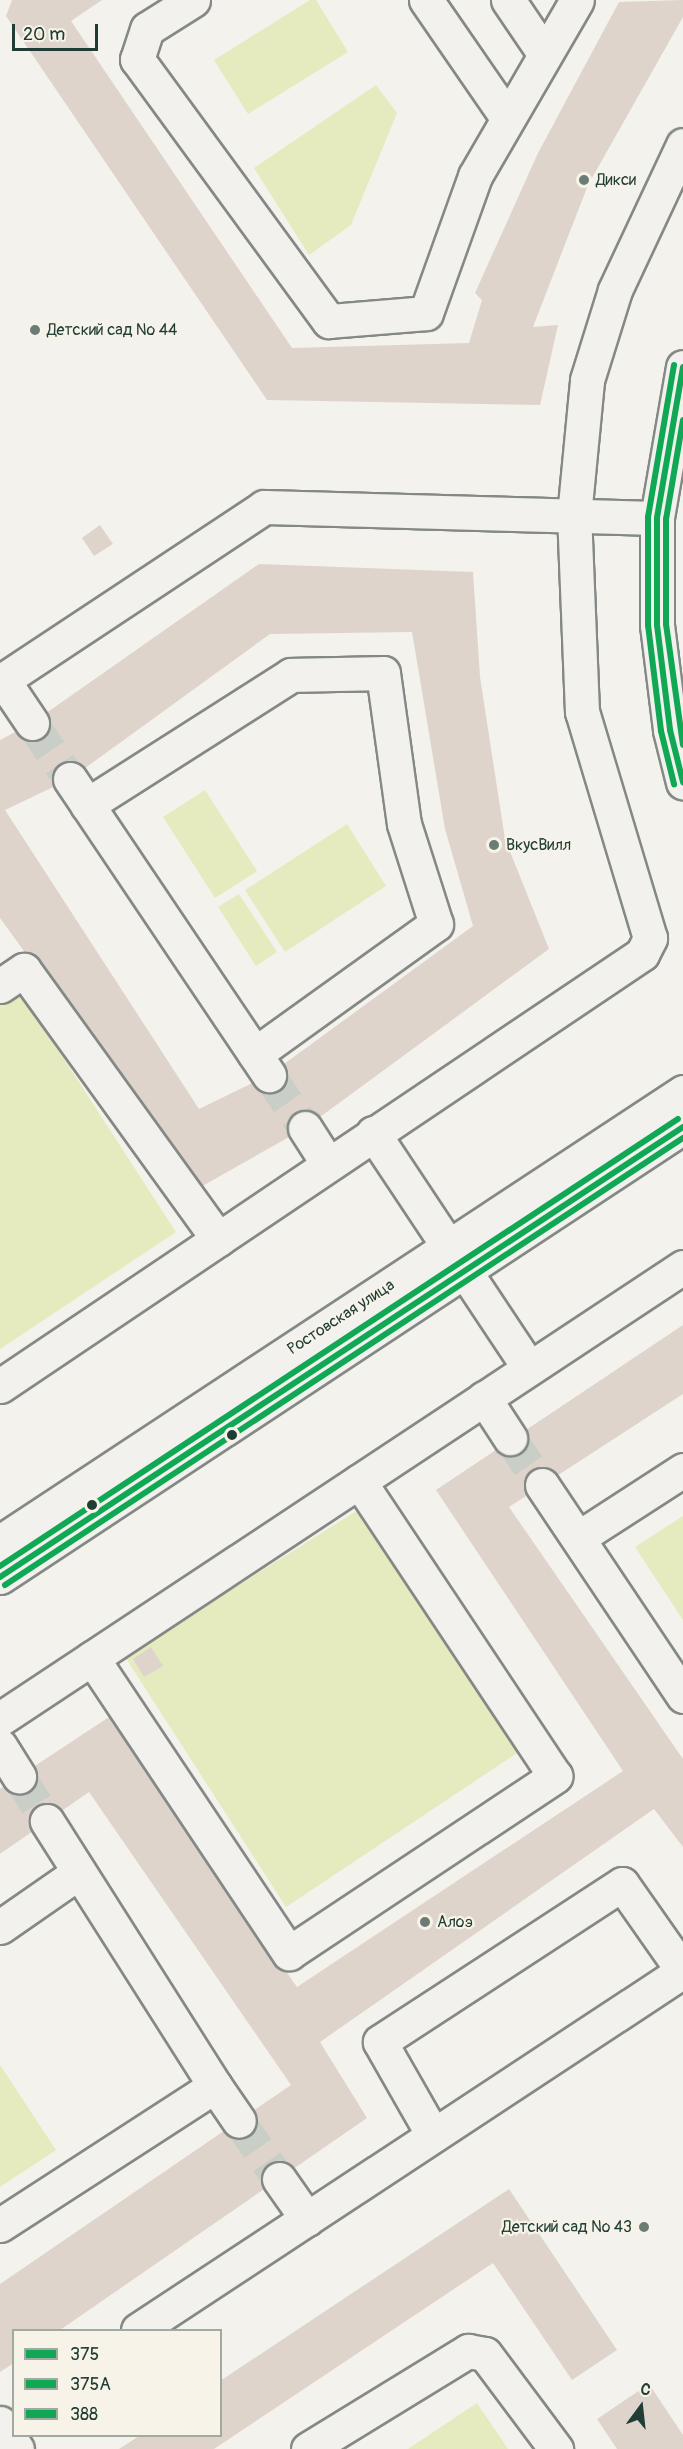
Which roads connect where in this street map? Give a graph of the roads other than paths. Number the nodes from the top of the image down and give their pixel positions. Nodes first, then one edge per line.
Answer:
1 (193, 0) edge
2 (426, 0) edge
3 (508, 0) edge
4 (577, 0) edge
5 (544, 54) junction
6 (506, 116) junction
7 (683, 145) edge
8 (683, 367) edge
9 (673, 455) edge
10 (574, 516) junction
11 (657, 518) junction
12 (2, 681) edge
13 (32, 723) tunnel mouth
14 (683, 782) edge
15 (0, 986) edge
16 (262, 1064) joint
17 (683, 1092) edge
18 (683, 1127) edge
19 (305, 1128) tunnel mouth
20 (373, 1133) junction
21 (328, 1164) junction
22 (218, 1239) junction
23 (457, 1259) junction
24 (683, 1267) edge
25 (529, 1368) junction
26 (0, 1386) edge
27 (484, 1398) junction
28 (510, 1438) tunnel mouth
29 (683, 1470) edge
30 (358, 1481) junction
31 (542, 1485) tunnel mouth
32 (578, 1538) junction
33 (0, 1542) edge
34 (0, 1577) edge
35 (92, 1658) junction
36 (683, 1696) edge
37 (0, 1719) edge
38 (0, 1746) edge
39 (19, 1776) tunnel mouth
40 (47, 1821) tunnel mouth
41 (79, 1872) junction
42 (0, 1927) edge
43 (215, 2086) junction
44 (239, 2121) tunnel mouth
45 (433, 2135) junction
46 (279, 2179) tunnel mouth
47 (307, 2219) junction
48 (0, 2225) edge
49 (141, 2329) edge
50 (0, 2422) edge
51 (17, 2449) edge
52 (308, 2449) edge
53 (556, 2449) edge

1 - 6 street
2 - 6 street
3 - 5 street
4 - 5 street
5 - 6 street
7 - 10 street
8 - 9 street
9 - 11 street
10 - 11 street
10 - 12 street
10 - 20 street
11 - 14 street
12 - 13 street
15 - 22 street
16 - 16 street
17 - 23 street, Ростовская улица
18 - 23 street, Ростовская улица
19 - 21 street
20 - 21 street
20 - 23 street
21 - 22 street
22 - 26 street
23 - 25 street
23 - 33 street, Ростовская улица
23 - 34 street, Ростовская улица
24 - 25 street
25 - 27 street
27 - 28 street
27 - 30 street
29 - 32 street
30 - 35 street
30 - 35 street
31 - 32 street
32 - 36 street
35 - 37 street
38 - 39 street
40 - 41 street
41 - 42 street
41 - 43 street
43 - 44 street
43 - 48 street
45 - 45 street
45 - 47 street
46 - 47 street
47 - 49 street
50 - 51 street
52 - 53 street

